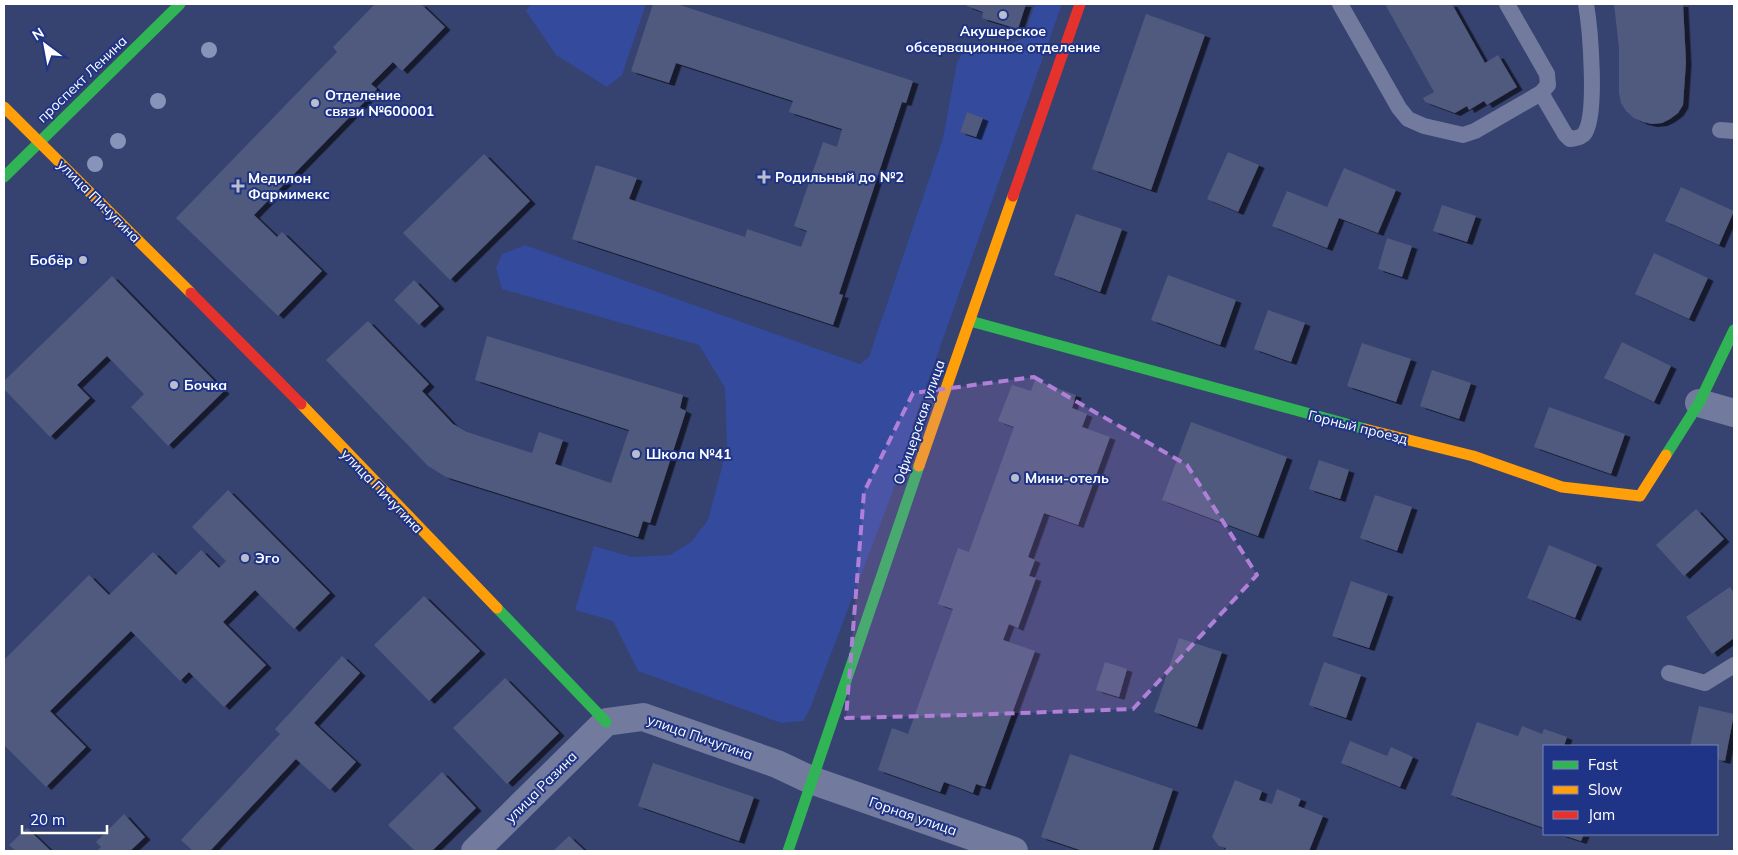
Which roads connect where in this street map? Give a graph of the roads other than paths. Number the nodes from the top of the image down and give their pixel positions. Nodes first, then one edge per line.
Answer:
1 (180, 4) edge
2 (1080, 4) edge
3 (1340, 4) edge
4 (1507, 4) edge
5 (1586, 4) edge
6 (1541, 93) junction
7 (4, 107) edge
8 (39, 142) junction
9 (4, 177) edge
10 (970, 321) junction
11 (1734, 330) edge
12 (1699, 403) junction
13 (1734, 413) edge
14 (1734, 665) edge
15 (1669, 673) dead end
16 (606, 722) junction
17 (812, 780) junction
18 (475, 851) edge
19 (788, 851) edge
20 (1014, 851) edge

1 - 8 street, проспект Ленина
2 - 10 street, Офицерская улица
3 - 6 lane
4 - 6 lane
5 - 6 lane
7 - 8 street, улица Пичугина
8 - 9 street, проспект Ленина
8 - 16 street, улица Пичугина
10 - 12 street, Горный проезд
10 - 17 street, Офицерская улица
11 - 12 street, Горный проезд
12 - 13 street
14 - 15 lane
16 - 17 street, улица Пичугина
16 - 18 street, улица Разина
17 - 19 street, Офицерская улица
17 - 20 street, Горная улица

